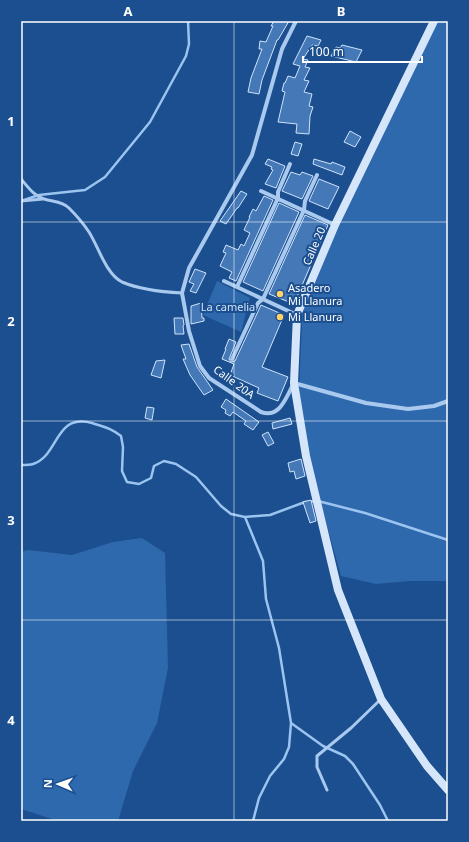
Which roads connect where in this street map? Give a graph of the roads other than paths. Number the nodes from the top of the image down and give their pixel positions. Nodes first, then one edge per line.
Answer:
1 (296, 21) edge
2 (434, 21) edge
3 (290, 164) dead end
4 (317, 175) dead end
5 (21, 180) edge
6 (261, 191) dead end
7 (278, 198) junction
8 (43, 199) junction
9 (21, 201) edge
10 (304, 210) junction
11 (335, 225) junction
12 (224, 281) dead end
13 (237, 286) junction
14 (182, 293) junction
15 (264, 298) junction
16 (297, 315) junction
17 (232, 360) dead end
18 (294, 383) junction
19 (448, 400) edge
20 (381, 699) junction
21 (327, 790) dead end
22 (448, 790) edge

1 - 14 street
2 - 11 main road, Calle 20
3 - 7 street
4 - 10 street
5 - 8 lane
6 - 7 street
7 - 10 street
7 - 13 street
8 - 9 lane
8 - 14 lane
10 - 11 street
10 - 15 street
11 - 16 main road, Calle 20
12 - 13 street
13 - 15 street
14 - 18 street, Calle 20A
15 - 16 street
15 - 17 street
16 - 18 main road, Calle 20
18 - 19 street
18 - 20 main road, Calle 20
20 - 21 lane
20 - 22 main road, Calle 20

